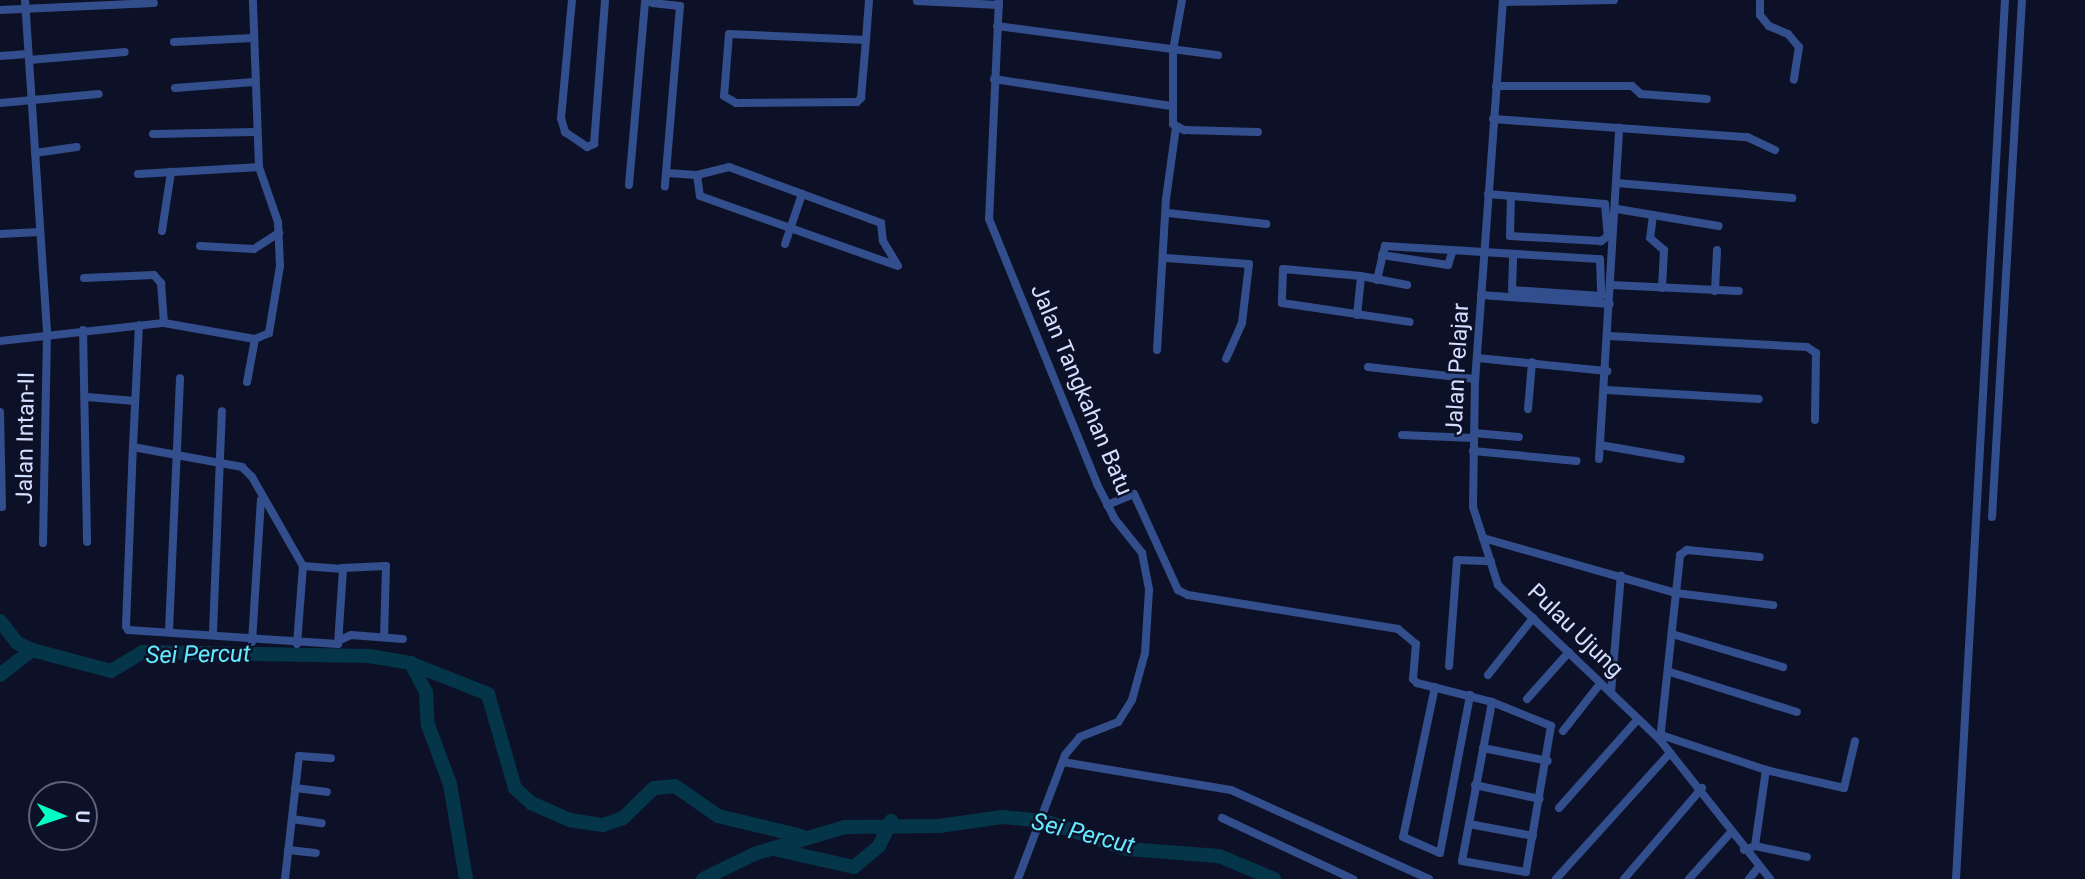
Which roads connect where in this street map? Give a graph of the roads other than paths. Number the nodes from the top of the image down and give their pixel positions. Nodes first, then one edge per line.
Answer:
1 (253, 0) edge
2 (572, 0) edge
3 (605, 0) edge
4 (869, 0) edge
5 (1182, 0) edge
6 (1614, 0) edge
7 (1760, 0) edge
8 (2005, 0) edge
9 (2022, 0) edge
10 (917, 1) edge
11 (1503, 1) edge
12 (652, 2) edge
13 (154, 3) dead end
14 (999, 3) edge
15 (25, 5) edge
16 (0, 10) edge
17 (997, 26) junction
18 (253, 38) junction
19 (866, 40) junction
20 (174, 43) dead end
21 (1173, 50) junction
22 (125, 52) dead end
23 (1217, 55) dead end
24 (0, 56) edge
25 (28, 57) junction
26 (994, 79) junction
27 (1794, 80) dead end
28 (254, 82) junction
29 (1496, 86) junction
30 (175, 88) dead end
31 (99, 94) dead end
32 (1707, 99) dead end
33 (31, 101) junction
34 (0, 103) edge
35 (1171, 106) junction
36 (1493, 119) junction
37 (1176, 127) junction
38 (1619, 128) junction
39 (256, 132) junction
40 (1258, 132) dead end
41 (153, 134) dead end
42 (77, 147) dead end
43 (1774, 150) dead end
44 (35, 153) junction
45 (259, 167) junction
46 (171, 172) junction
47 (667, 173) junction
48 (138, 174) dead end
49 (697, 175) junction
50 (1617, 183) junction
51 (629, 185) dead end
52 (665, 186) dead end
53 (802, 194) junction
54 (1488, 194) junction
55 (1511, 196) junction
56 (1792, 198) dead end
57 (1617, 209) junction
58 (1168, 214) junction
59 (1653, 215) junction
60 (1266, 224) dead end
61 (1719, 226) dead end
62 (790, 228) junction
63 (162, 231) dead end
64 (40, 232) junction
65 (279, 233) junction
66 (0, 234) edge
67 (785, 244) dead end
68 (200, 246) dead end
69 (1717, 250) dead end
70 (1484, 254) junction
71 (1513, 256) junction
72 (1166, 258) junction
73 (1361, 276) junction
74 (84, 278) dead end
75 (1377, 280) junction
76 (1407, 285) dead end
77 (1611, 285) junction
78 (1662, 288) junction
79 (1715, 291) junction
80 (1739, 291) dead end
81 (1481, 295) junction
82 (1610, 304) junction
83 (1357, 315) junction
84 (1410, 322) dead end
85 (164, 323) junction
86 (139, 325) junction
87 (83, 330) junction
88 (47, 334) junction
89 (1609, 336) junction
90 (255, 339) junction
91 (0, 341) edge
92 (1157, 351) dead end
93 (1478, 358) junction
94 (1226, 359) dead end
95 (1532, 362) junction
96 (1368, 367) dead end
97 (1607, 371) junction
98 (180, 377) dead end
99 (1475, 379) junction
100 (247, 382) dead end
101 (1606, 390) junction
102 (87, 397) junction
103 (1759, 399) dead end
104 (135, 401) junction
105 (1528, 409) dead end
106 (222, 411) dead end
107 (0, 412) edge
108 (1815, 419) dead end
109 (1402, 435) dead end
110 (1473, 435) junction
111 (1519, 437) dead end
112 (1600, 445) junction
113 (133, 447) junction
114 (1473, 452) junction
115 (176, 454) junction
116 (1599, 459) dead end
117 (1681, 459) dead end
118 (1577, 461) dead end
119 (220, 462) junction
120 (261, 500) junction
121 (1107, 505) junction
122 (2, 507) dead end
123 (1992, 517) dead end
124 (1483, 538) junction
125 (87, 542) dead end
126 (43, 543) dead end
127 (1760, 557) dead end
128 (1491, 561) junction
129 (303, 566) junction
130 (342, 568) junction
131 (1621, 575) junction
132 (1676, 593) junction
133 (1773, 605) dead end
134 (1534, 618) junction
135 (169, 631) junction
136 (213, 632) junction
137 (1672, 634) junction
138 (384, 637) junction
139 (403, 639) dead end
140 (340, 640) junction
141 (252, 642) junction
142 (298, 645) junction
143 (1569, 652) junction
144 (1449, 666) dead end
145 (1783, 667) dead end
146 (1670, 672) junction
147 (1488, 674) dead end
148 (1600, 684) junction
149 (1434, 687) junction
150 (1611, 693) junction
151 (1470, 695) junction
152 (1527, 699) dead end
153 (1492, 702) junction
154 (1797, 712) dead end
155 (1638, 719) junction
156 (1563, 731) dead end
157 (1662, 738) junction
158 (1855, 741) dead end
159 (1483, 748) junction
160 (1670, 753) junction
161 (331, 758) dead end
162 (1548, 761) junction
163 (1063, 762) junction
164 (1766, 770) junction
165 (1475, 786) junction
166 (1702, 788) junction
167 (295, 789) junction
168 (327, 792) dead end
169 (1540, 799) junction
170 (1559, 808) dead end
171 (1222, 818) dead end
172 (292, 819) junction
173 (322, 823) dead end
174 (1469, 824) junction
175 (1732, 831) junction
176 (1533, 836) junction
177 (1755, 846) junction
178 (288, 850) junction
179 (1744, 850) junction
180 (316, 853) dead end
181 (1807, 857) dead end
182 (1758, 868) junction
183 (1525, 876) edge
184 (285, 879) edge
185 (1018, 879) edge
186 (1353, 879) edge
187 (1429, 879) edge
188 (1556, 879) edge
189 (1624, 879) edge
190 (1689, 879) edge
191 (1749, 879) edge
192 (1770, 879) edge
193 (1956, 879) edge

1 - 18 street
2 - 3 street
4 - 19 street
5 - 21 street
6 - 11 street
7 - 27 street
8 - 193 street
9 - 123 street
10 - 14 street
11 - 29 street, Jalan Pelajar
12 - 47 street
12 - 51 street
13 - 15 street
14 - 17 street, Jalan Tangkahan Batu
15 - 16 street
15 - 25 street, Jalan Intan-II
17 - 21 street
17 - 26 street, Jalan Tangkahan Batu
18 - 20 street
18 - 28 street
19 - 19 street
21 - 23 street
21 - 35 street
22 - 25 street
24 - 25 street
25 - 33 street, Jalan Intan-II
26 - 35 street
26 - 121 street, Jalan Tangkahan Batu
28 - 30 street
28 - 39 street
29 - 32 street
29 - 36 street, Jalan Pelajar
31 - 33 street
33 - 34 street
33 - 44 street, Jalan Intan-II
35 - 37 street
36 - 38 street
36 - 54 street, Jalan Pelajar
37 - 40 street
37 - 58 street
38 - 43 street
38 - 50 street
39 - 41 street
39 - 45 street
42 - 44 street
44 - 64 street, Jalan Intan-II
45 - 46 street
45 - 65 street
46 - 48 street
46 - 63 street
47 - 49 street
47 - 52 street
49 - 53 street
49 - 62 street
50 - 56 street
50 - 57 street
53 - 62 street
53 - 62 street
54 - 55 street
54 - 70 street, Jalan Pelajar
55 - 55 street
57 - 59 street
57 - 77 street
58 - 60 street
58 - 72 street
59 - 61 street
59 - 78 street
62 - 67 street
64 - 66 street
64 - 88 street, Jalan Intan-II
65 - 68 street
65 - 90 street
69 - 79 street
70 - 71 street
70 - 75 street
70 - 81 street, Jalan Pelajar
71 - 71 street
72 - 92 street
72 - 94 street
73 - 75 street
73 - 83 street
73 - 83 street
74 - 85 street
75 - 76 street
77 - 78 street
77 - 82 street
78 - 79 street
79 - 80 street
81 - 82 street
81 - 93 street, Jalan Pelajar
82 - 89 street
83 - 84 street
85 - 86 street
85 - 90 street
86 - 87 street
86 - 104 street
87 - 88 street
87 - 102 street
88 - 91 street
88 - 126 street, Jalan Intan-II
89 - 97 street
89 - 108 street
90 - 100 street
93 - 95 street
93 - 99 street, Jalan Pelajar
95 - 97 street
95 - 105 street
96 - 99 street
97 - 101 street
98 - 115 street
99 - 110 street, Jalan Pelajar
101 - 103 street
101 - 112 street
102 - 104 street
102 - 125 street
104 - 113 street
106 - 119 street
107 - 122 street
109 - 110 street
110 - 111 street
110 - 114 street, Jalan Pelajar
112 - 116 street
112 - 117 street
113 - 115 street
113 - 135 street
114 - 118 street
114 - 124 street, Jalan Pelajar
115 - 119 street
115 - 135 street
119 - 120 street
119 - 136 street
120 - 129 street
120 - 141 street
121 - 149 street
121 - 163 street, Jalan Tangkahan Batu
124 - 128 street, Pulau Ujung
124 - 131 street
127 - 132 street
128 - 134 street, Pulau Ujung
128 - 144 street
129 - 130 street
129 - 142 street
130 - 138 street
130 - 140 street
131 - 132 street
131 - 150 street
132 - 133 street
132 - 137 street
134 - 143 street, Pulau Ujung
134 - 147 street
135 - 136 street
136 - 141 street
137 - 145 street
137 - 146 street
138 - 139 street
138 - 140 street
140 - 142 street
141 - 142 street
143 - 148 street, Pulau Ujung
143 - 152 street
146 - 154 street
146 - 157 street
148 - 150 street, Pulau Ujung
148 - 156 street
149 - 151 street
149 - 151 street
150 - 155 street, Pulau Ujung
151 - 153 street
153 - 159 street
153 - 162 street
155 - 157 street, Pulau Ujung
155 - 170 street
157 - 160 street, Pulau Ujung
157 - 164 street
158 - 164 street
159 - 162 street
159 - 165 street
160 - 166 street, Pulau Ujung
160 - 188 street
161 - 167 street
162 - 169 street
163 - 185 street, Jalan Tangkahan Batu
163 - 187 street
164 - 177 street
165 - 169 street
165 - 174 street
166 - 175 street, Pulau Ujung
166 - 189 street
167 - 168 street
167 - 172 street
169 - 176 street
171 - 186 street
172 - 173 street
172 - 178 street
174 - 176 street
174 - 183 street
175 - 179 street, Pulau Ujung
175 - 190 street
176 - 183 street
177 - 179 street
177 - 181 street
178 - 180 street
178 - 184 street
179 - 182 street, Pulau Ujung
182 - 191 street
182 - 192 street, Pulau Ujung

